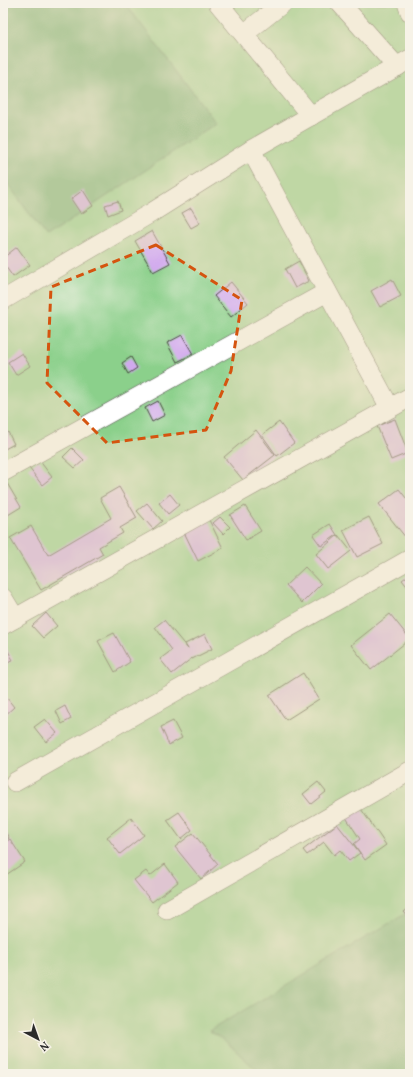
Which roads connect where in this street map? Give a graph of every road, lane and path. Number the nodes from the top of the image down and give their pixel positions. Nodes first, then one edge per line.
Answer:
1 (218, 3) edge
2 (283, 3) edge
3 (340, 3) edge
4 (407, 3) edge
5 (410, 12) edge
6 (244, 34) junction
7 (404, 63) edge
8 (311, 116) junction
9 (251, 150) junction
10 (327, 292) junction
11 (3, 300) edge
12 (410, 397) edge
13 (390, 408) junction
14 (3, 472) edge
15 (410, 559) edge
16 (3, 598) edge
17 (9, 622) edge
18 (410, 771) edge
19 (15, 782) dead end
20 (167, 910) dead end

1 - 6 street
2 - 6 street
3 - 7 street
4 - 5 street
6 - 8 street
7 - 8 street
8 - 9 street
9 - 10 street
9 - 11 street
10 - 13 street
10 - 14 street
12 - 13 street
13 - 17 street
15 - 19 street
16 - 17 street
18 - 20 street

